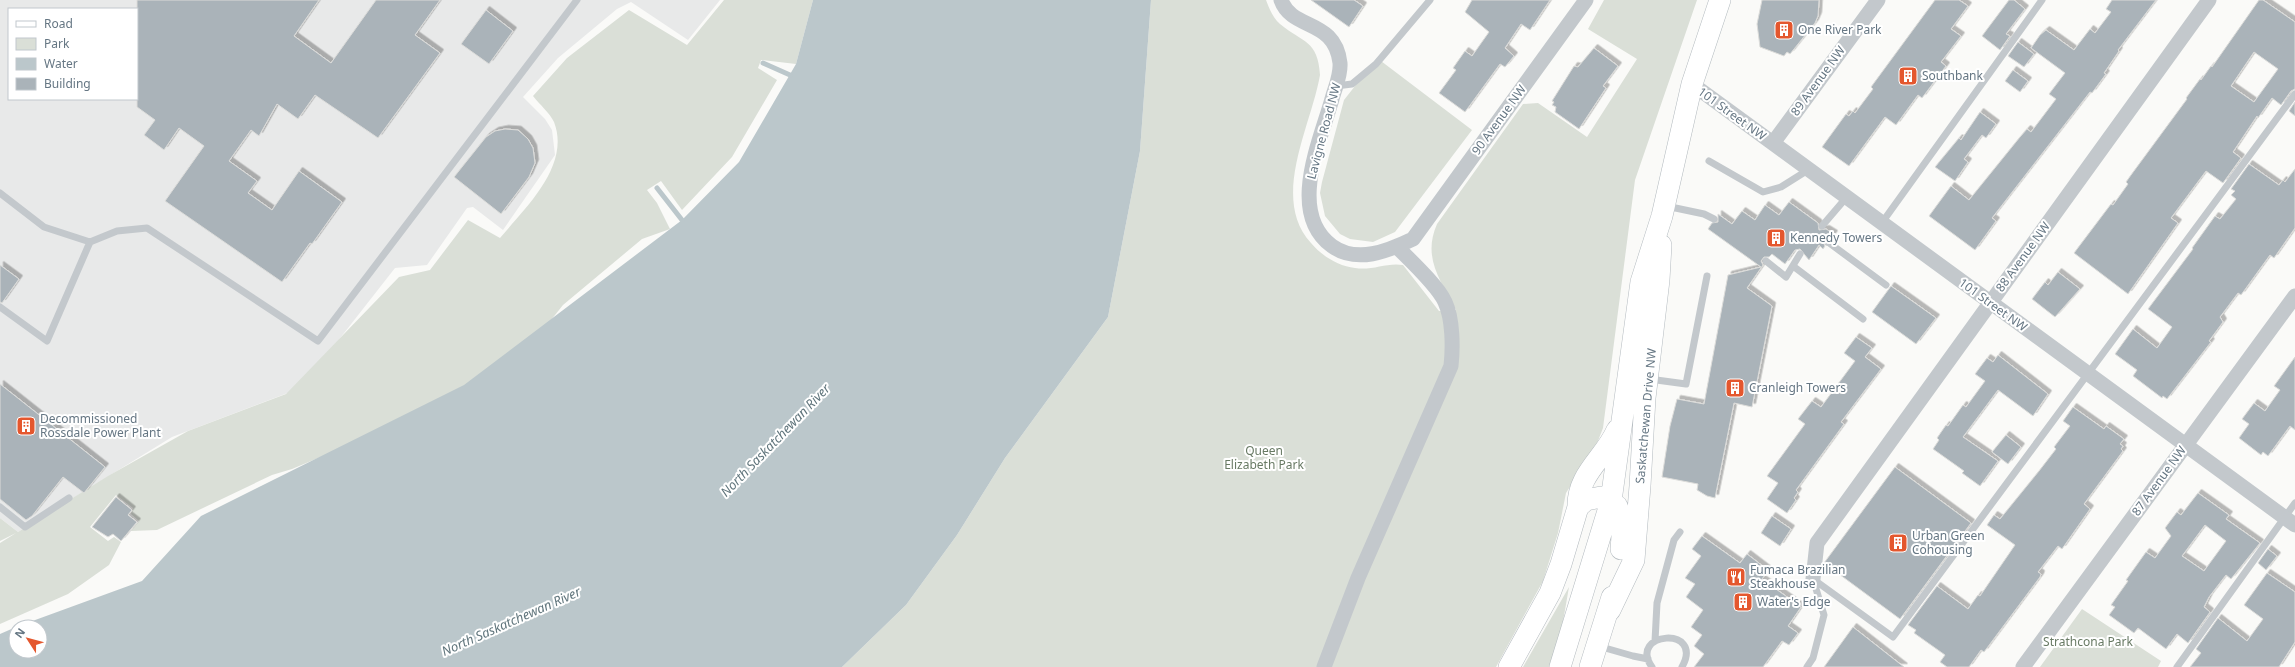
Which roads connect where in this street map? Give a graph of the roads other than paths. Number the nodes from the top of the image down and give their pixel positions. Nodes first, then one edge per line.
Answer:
1 (577, 0) edge
2 (1281, 0) edge
3 (1430, 0) edge
4 (1586, 0) edge
5 (1720, 0) edge
6 (1878, 0) edge
7 (2042, 0) edge
8 (2209, 0) edge
9 (1692, 84) junction
10 (1336, 86) junction
11 (2295, 94) edge
12 (1773, 143) junction
13 (1709, 160) dead end
14 (1808, 170) junction
15 (0, 193) edge
16 (1846, 198) junction
17 (1663, 211) junction
18 (1714, 219) dead end
19 (1881, 224) junction
20 (1822, 226) dead end
21 (1413, 239) joint
22 (90, 242) junction
23 (1828, 242) dead end
24 (1397, 247) junction
25 (1800, 254) dead end
26 (1766, 262) dead end
27 (1793, 266) junction
28 (1707, 276) dead end
29 (1886, 285) dead end
30 (2295, 296) edge
31 (1990, 303) junction
32 (0, 307) edge
33 (1863, 319) dead end
34 (2088, 374) junction
35 (1647, 379) junction
36 (1623, 417) junction
37 (2186, 445) junction
38 (69, 498) dead end
39 (1611, 501) junction
40 (2295, 503) edge
41 (0, 507) edge
42 (1578, 507) junction
43 (2290, 521) edge
44 (1680, 532) dead end
45 (1813, 578) junction
46 (1610, 610) junction
47 (1655, 641) junction
48 (1598, 646) junction
49 (1648, 659) junction
50 (1324, 667) edge
51 (1509, 667) edge
52 (1560, 667) edge
53 (1590, 667) edge
54 (1652, 667) edge
55 (1682, 667) edge
56 (1807, 667) edge
57 (2023, 667) edge
58 (2177, 667) edge

1 - 22 lane
2 - 10 street, Lavigne Road NW
3 - 10 lane
4 - 21 street, 90 Avenue NW
5 - 9 main road, Saskatchewan Drive NW
6 - 12 street, 89 Avenue NW
7 - 19 lane
8 - 31 street, 88 Avenue NW
9 - 12 street, 101 Street NW
9 - 17 main road, Saskatchewan Drive NW
10 - 24 street, Lavigne Road NW
11 - 34 lane
12 - 14 street, 101 Street NW
13 - 14 lane
14 - 16 street, 101 Street NW
15 - 22 lane
16 - 19 street, 101 Street NW
16 - 20 lane
17 - 18 lane
17 - 35 main road, Saskatchewan Drive NW
17 - 36 main road, Saskatchewan Drive NW
19 - 31 street, 101 Street NW
21 - 24 street, Lavigne Road NW
22 - 32 lane
23 - 29 lane
24 - 50 street
25 - 27 lane
26 - 27 lane
27 - 33 lane
28 - 35 lane
30 - 37 street, 87 Avenue NW
31 - 34 street, 101 Street NW
31 - 45 street, 88 Avenue NW
34 - 37 street, 101 Street NW
34 - 45 lane
35 - 46 main road, Saskatchewan Drive NW
36 - 39 main road, Saskatchewan Drive NW
36 - 42 main road
37 - 43 street, 101 Street NW
37 - 57 street, 87 Avenue NW
38 - 41 lane
39 - 42 main road
39 - 46 main road, Saskatchewan Drive NW
39 - 52 main road, Saskatchewan Drive NW
40 - 43 lane
42 - 51 main road
43 - 58 lane
44 - 47 lane
45 - 56 lane
46 - 48 main road, Saskatchewan Drive NW
47 - 49 lane
47 - 55 lane
48 - 49 lane
48 - 53 main road, Saskatchewan Drive NW
49 - 54 lane

